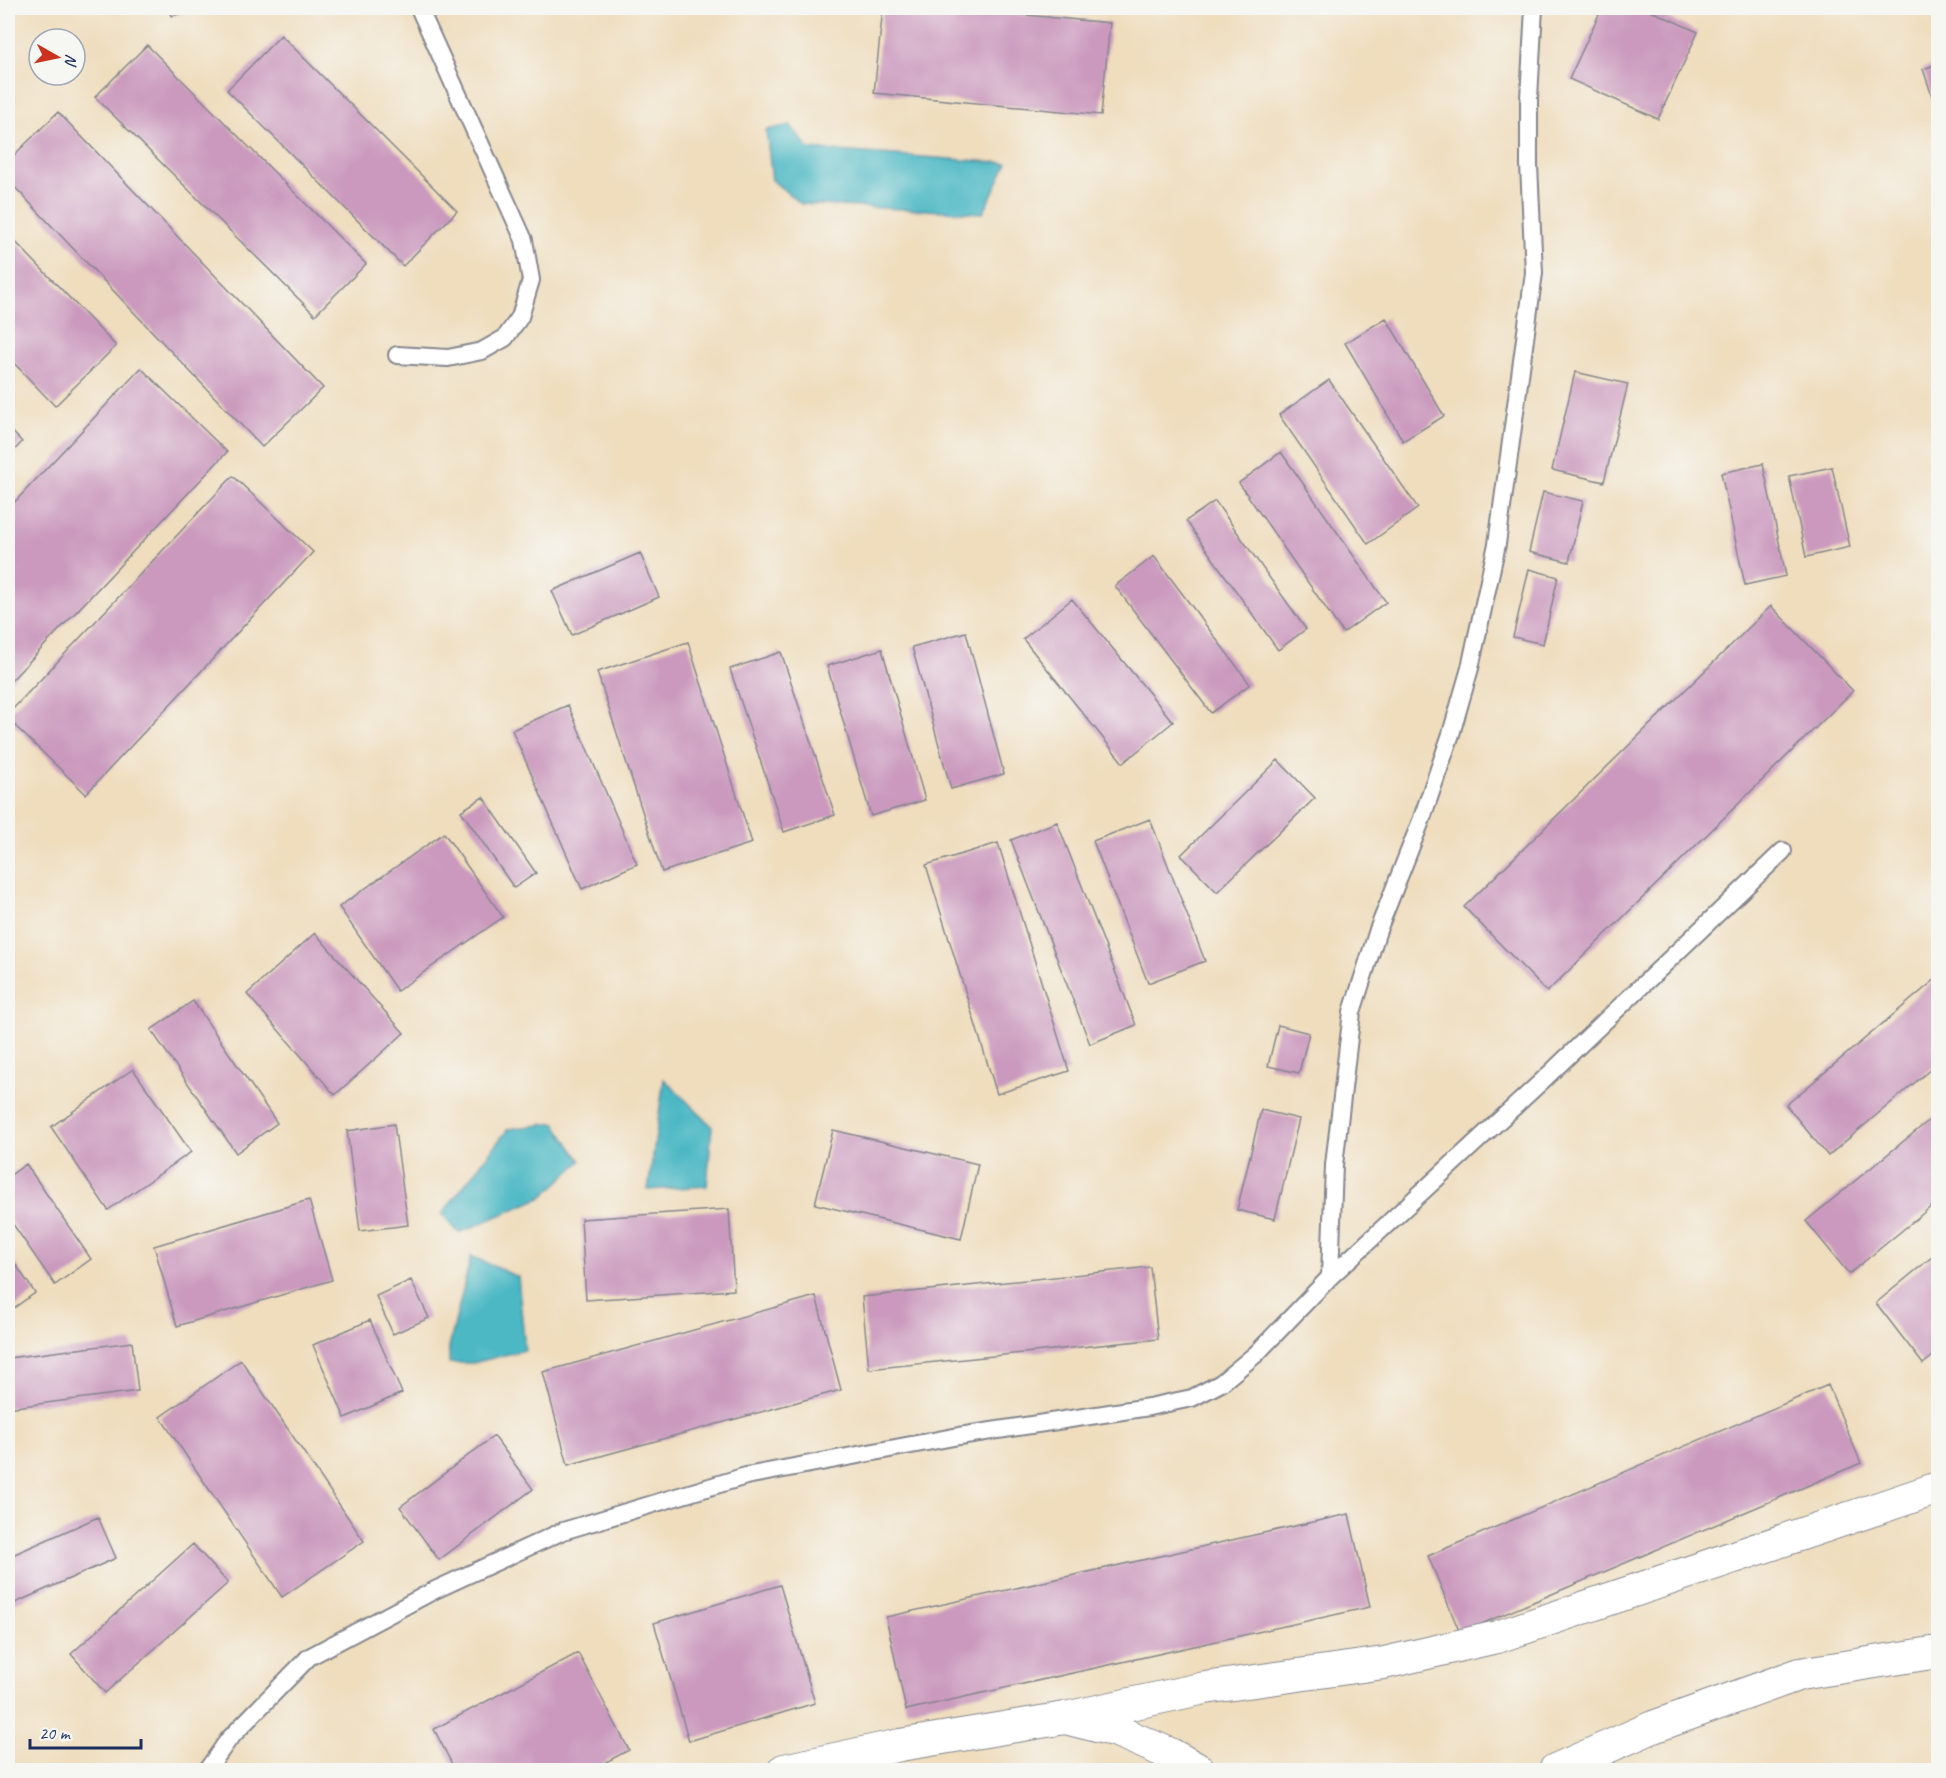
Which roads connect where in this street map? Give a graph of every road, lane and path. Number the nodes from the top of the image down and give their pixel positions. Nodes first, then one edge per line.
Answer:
1 (418, 8) edge
2 (1534, 8) edge
3 (397, 355) dead end
4 (1783, 851) dead end
5 (1330, 1277) junction
6 (1938, 1488) edge
7 (1938, 1652) edge
8 (1065, 1718) junction
9 (207, 1770) edge
10 (784, 1770) edge
11 (1199, 1770) edge
12 (1555, 1770) edge

1 - 3 lane
2 - 5 lane
4 - 5 lane
5 - 9 lane
6 - 8 street
7 - 12 street
8 - 10 street
8 - 11 street

